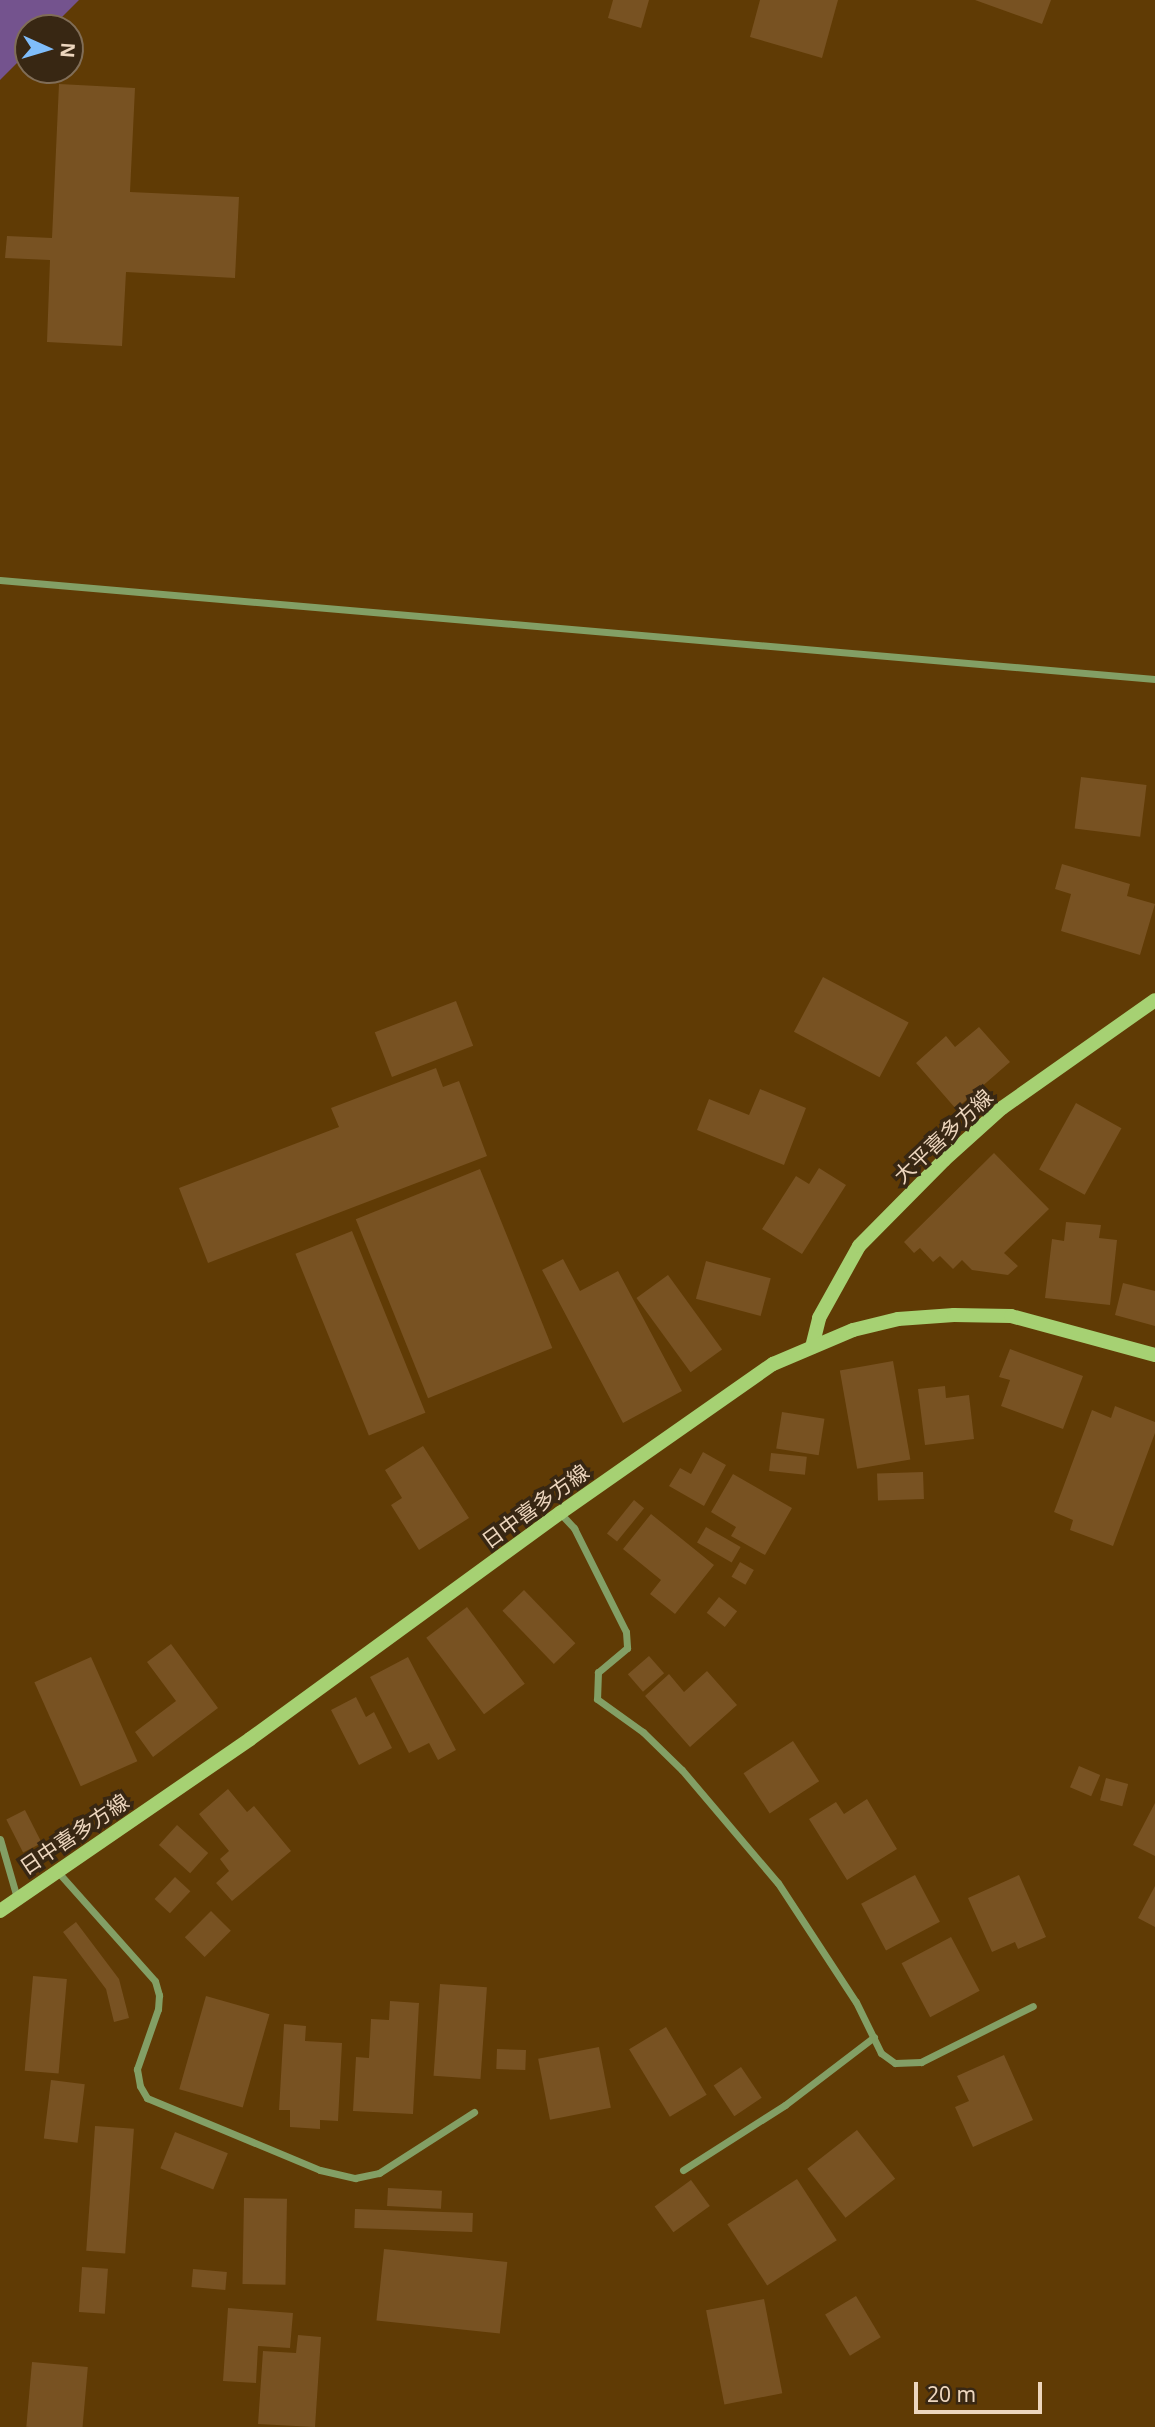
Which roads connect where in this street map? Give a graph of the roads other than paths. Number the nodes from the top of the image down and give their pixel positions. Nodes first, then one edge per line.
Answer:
1 (0, 580) edge
2 (1155, 679) edge
3 (1155, 1000) edge
4 (812, 1347) junction
5 (1155, 1355) edge
6 (560, 1513) junction
7 (0, 1839) edge
8 (57, 1871) junction
9 (17, 1898) junction
10 (0, 1911) edge
11 (1033, 2006) dead end
12 (874, 2037) junction
13 (474, 2112) dead end
14 (683, 2170) dead end

1 - 2 street
3 - 4 main road, 大平喜多方線
4 - 5 main road, 日中喜多方線
4 - 6 main road, 日中喜多方線
6 - 8 main road, 日中喜多方線
6 - 12 street
7 - 9 street
8 - 9 main road, 日中喜多方線
8 - 13 street
9 - 10 main road, 日中喜多方線
11 - 12 street
12 - 14 street

